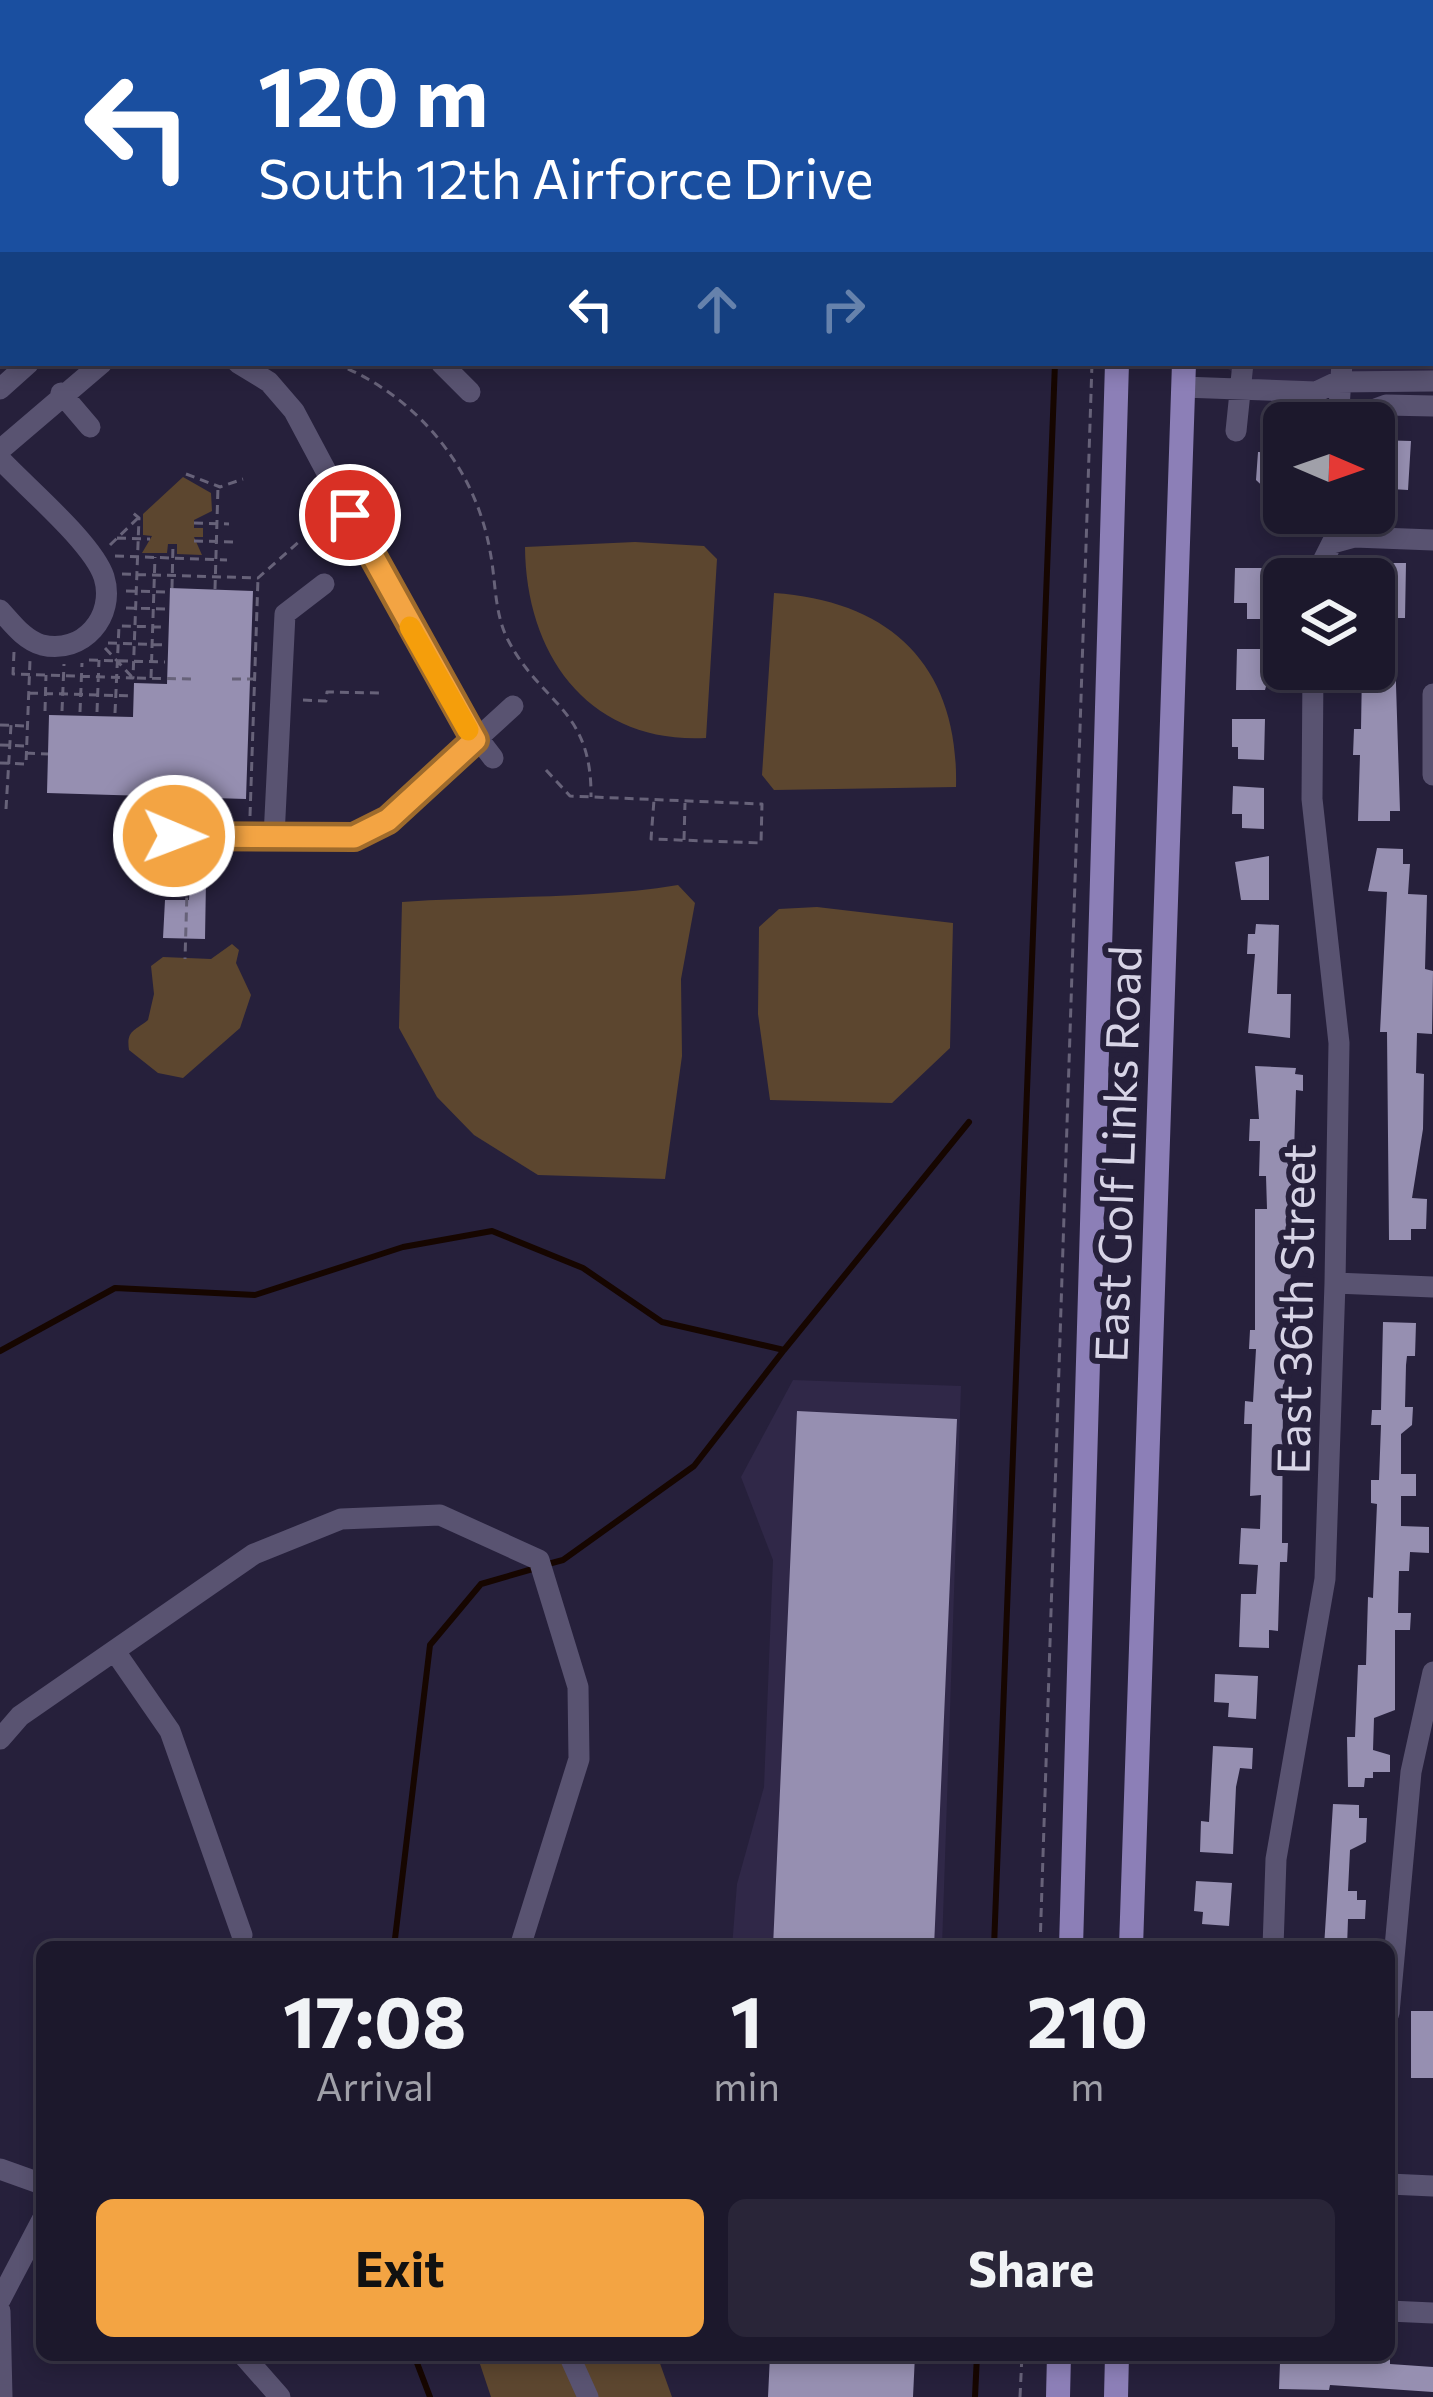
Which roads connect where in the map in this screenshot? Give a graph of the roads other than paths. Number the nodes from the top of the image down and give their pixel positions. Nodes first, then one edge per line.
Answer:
1 (26, 366) edge
2 (98, 366) edge
3 (243, 366) edge
4 (444, 366) edge
5 (1117, 366) edge
6 (1243, 366) edge
7 (1341, 372) edge
8 (1184, 375) edge
9 (1433, 382) edge
10 (0, 389) edge
11 (1240, 389) junction
12 (470, 392) dead end
13 (61, 393) junction
14 (1339, 402) edge
15 (1395, 405) edge
16 (1433, 406) edge
17 (90, 427) dead end
18 (1236, 431) dead end
19 (0, 454) edge
20 (1354, 534) edge
21 (1354, 537) junction
22 (1433, 540) edge
23 (1324, 558) edge
24 (324, 584) dead end
25 (0, 610) edge
26 (1313, 690) edge
27 (1433, 694) edge
28 (513, 706) dead end
29 (475, 740) junction
30 (493, 758) dead end
31 (1433, 775) edge
32 (142, 835) dead end
33 (274, 837) junction
34 (1335, 1283) junction
35 (1433, 1287) edge
36 (116, 1653) junction
37 (1433, 1672) edge
38 (0, 1739) edge
39 (242, 1935) dead end
40 (522, 1941) edge
41 (1071, 1941) edge
42 (1131, 1941) edge
43 (1273, 1941) edge
44 (1395, 1950) edge
45 (0, 2169) edge
46 (36, 2182) edge
47 (1395, 2184) edge
48 (1433, 2186) edge
49 (36, 2231) edge
50 (0, 2300) edge
51 (0, 2311) edge
52 (1395, 2311) edge
53 (1433, 2313) edge
54 (248, 2361) edge
55 (572, 2361) edge
56 (1059, 2361) edge
57 (1117, 2361) edge
58 (2, 2397) edge
59 (280, 2397) edge
60 (589, 2397) edge
61 (1058, 2397) edge
62 (1116, 2397) edge

1 - 10 street
2 - 13 street
3 - 29 street
4 - 12 street
5 - 41 main road, East Golf Links Road
6 - 11 street
7 - 9 street
7 - 11 street
7 - 14 street
8 - 11 street
8 - 42 main road, East Golf Links Road
11 - 18 street
13 - 17 street
13 - 19 street
15 - 16 street
19 - 25 street
20 - 21 street
21 - 22 street
21 - 23 street
24 - 33 street
26 - 34 street, East 36th Street
27 - 31 street
28 - 29 street
29 - 30 street
29 - 33 street
32 - 33 street
34 - 35 street
34 - 43 street, East 36th Street
36 - 38 street
36 - 39 street
36 - 40 street
37 - 44 street
45 - 46 street
47 - 48 street
49 - 50 street
51 - 58 street
52 - 53 street
54 - 59 street
55 - 60 street
56 - 61 main road
57 - 62 main road

